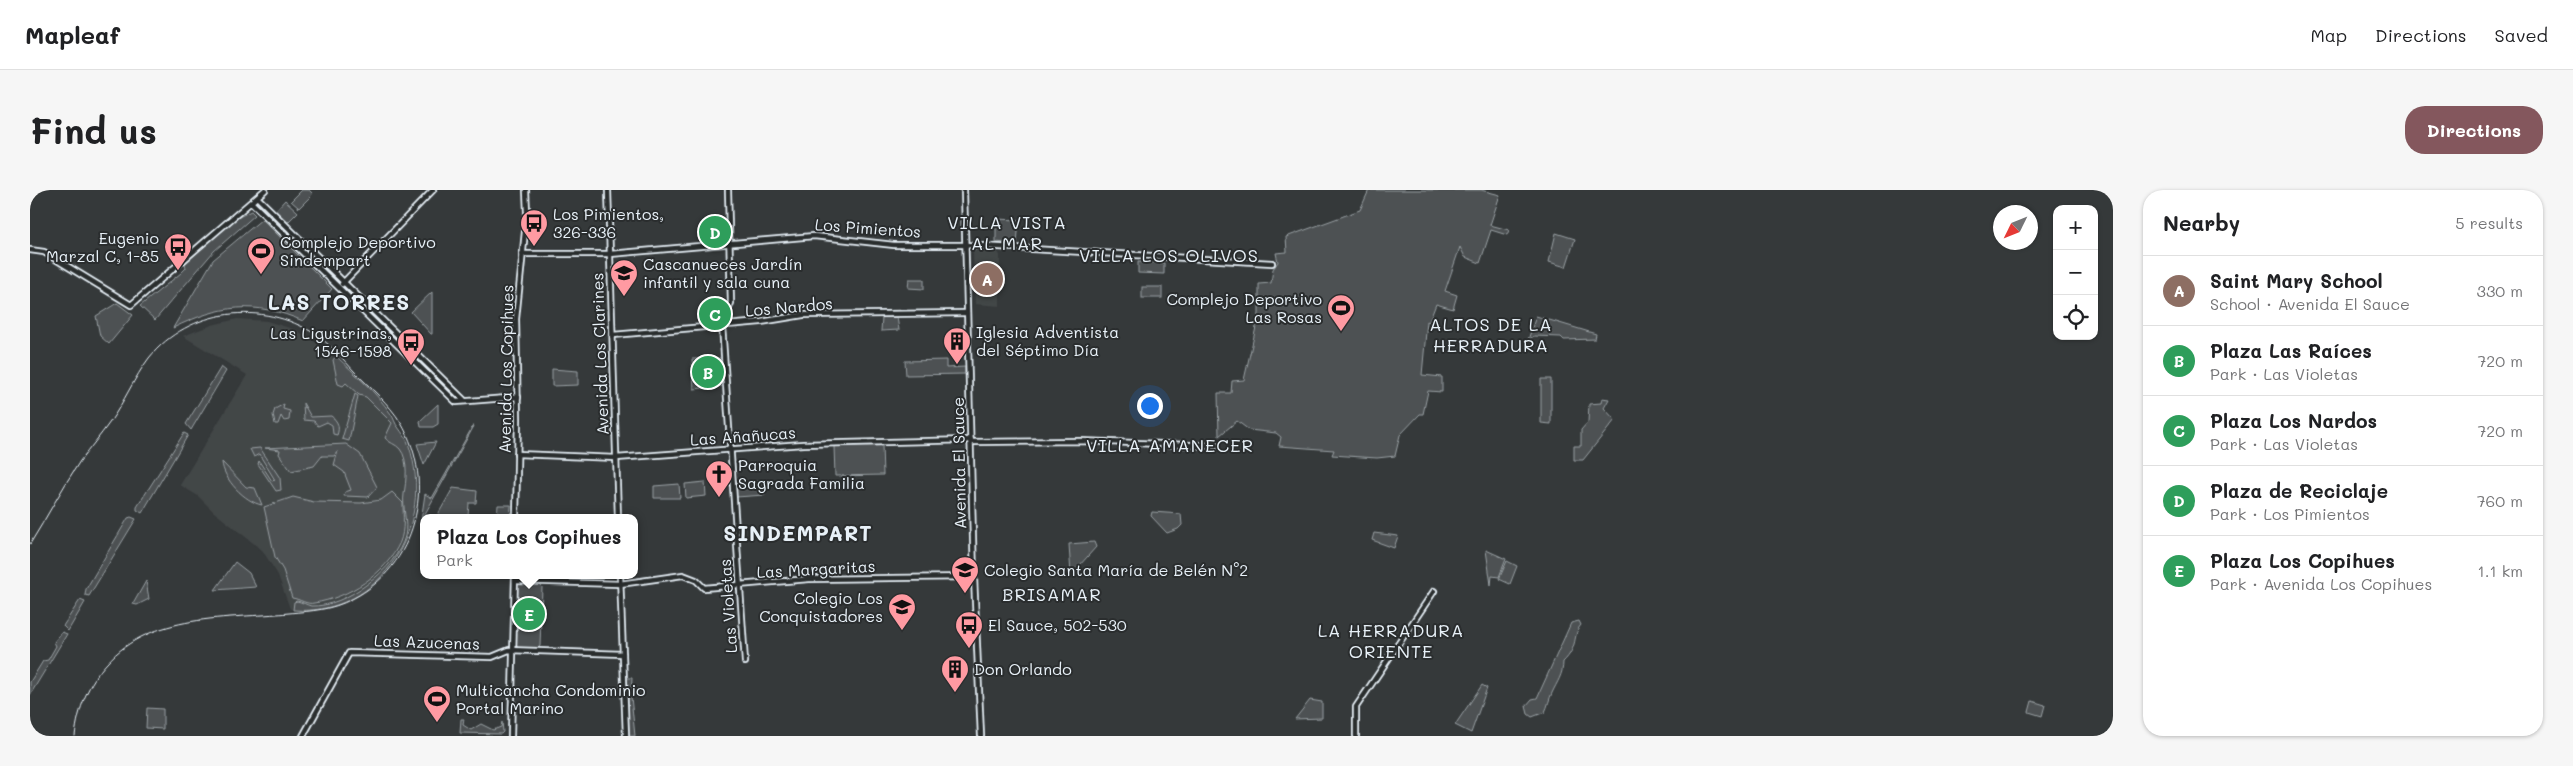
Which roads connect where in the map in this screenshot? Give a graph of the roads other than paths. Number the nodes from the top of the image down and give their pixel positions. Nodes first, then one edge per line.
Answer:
1 (265, 190) edge
2 (433, 190) edge
3 (526, 190) edge
4 (608, 190) edge
5 (728, 190) edge
6 (964, 190) edge
7 (258, 198) junction
8 (252, 203) junction
9 (729, 244) junction
10 (965, 245) junction
11 (30, 250) edge
12 (522, 254) junction
13 (610, 254) junction
14 (1272, 263) dead end
15 (344, 282) junction
16 (338, 287) junction
17 (967, 313) junction
18 (722, 325) junction
19 (613, 335) junction
20 (518, 397) junction
21 (464, 400) junction
22 (971, 441) junction
23 (1216, 446) dead end
24 (730, 450) junction
25 (518, 454) junction
26 (616, 458) junction
27 (516, 514) edge
28 (618, 514) edge
29 (974, 577) junction
30 (620, 579) edge
31 (514, 581) joint
32 (620, 584) junction
33 (740, 586) junction
34 (1434, 591) dead end
35 (513, 650) junction
36 (623, 654) junction
37 (745, 662) dead end
38 (303, 736) edge
39 (511, 736) edge
40 (626, 736) edge
41 (981, 736) edge
42 (1356, 736) edge

1 - 7 main road
2 - 15 main road
3 - 12 main road, Avenida Los Copihues
4 - 13 main road, Avenida Los Clarines
5 - 9 main road, Las Violetas
6 - 10 main road, Avenida El Sauce
7 - 8 main road
7 - 15 main road
8 - 11 main road
8 - 16 main road
9 - 10 main road, Los Pimientos
9 - 13 main road, Los Pimientos
9 - 18 main road, Las Violetas
10 - 14 main road, Los Pimientos
10 - 17 main road, Avenida El Sauce
12 - 13 main road, Los Pimientos
12 - 20 main road, Avenida Los Copihues
13 - 19 main road, Avenida Los Clarines
15 - 16 main road
15 - 21 main road
16 - 21 main road
17 - 18 main road, Los Nardos
17 - 22 main road, Avenida El Sauce
18 - 19 main road, Los Nardos
18 - 24 main road, Las Violetas
19 - 26 main road, Avenida Los Clarines
20 - 21 main road
20 - 25 main road, Avenida Los Copihues
22 - 23 main road, Las Añañucas
22 - 24 main road, Las Añañucas
22 - 29 main road, Avenida El Sauce
24 - 26 main road, Las Añañucas
24 - 33 main road, Las Violetas
25 - 26 main road, Las Añañucas
25 - 27 main road, Avenida Los Copihues
26 - 28 main road, Avenida Los Clarines
29 - 33 main road, Las Margaritas
29 - 41 main road, Avenida El Sauce
30 - 32 main road
31 - 32 main road, Las Margaritas
31 - 35 main road
32 - 33 main road, Las Margaritas
32 - 36 main road
33 - 37 main road, Las Violetas
34 - 42 main road
35 - 36 main road, Las Azucenas
35 - 38 main road, Las Azucenas
35 - 39 main road
36 - 40 main road

